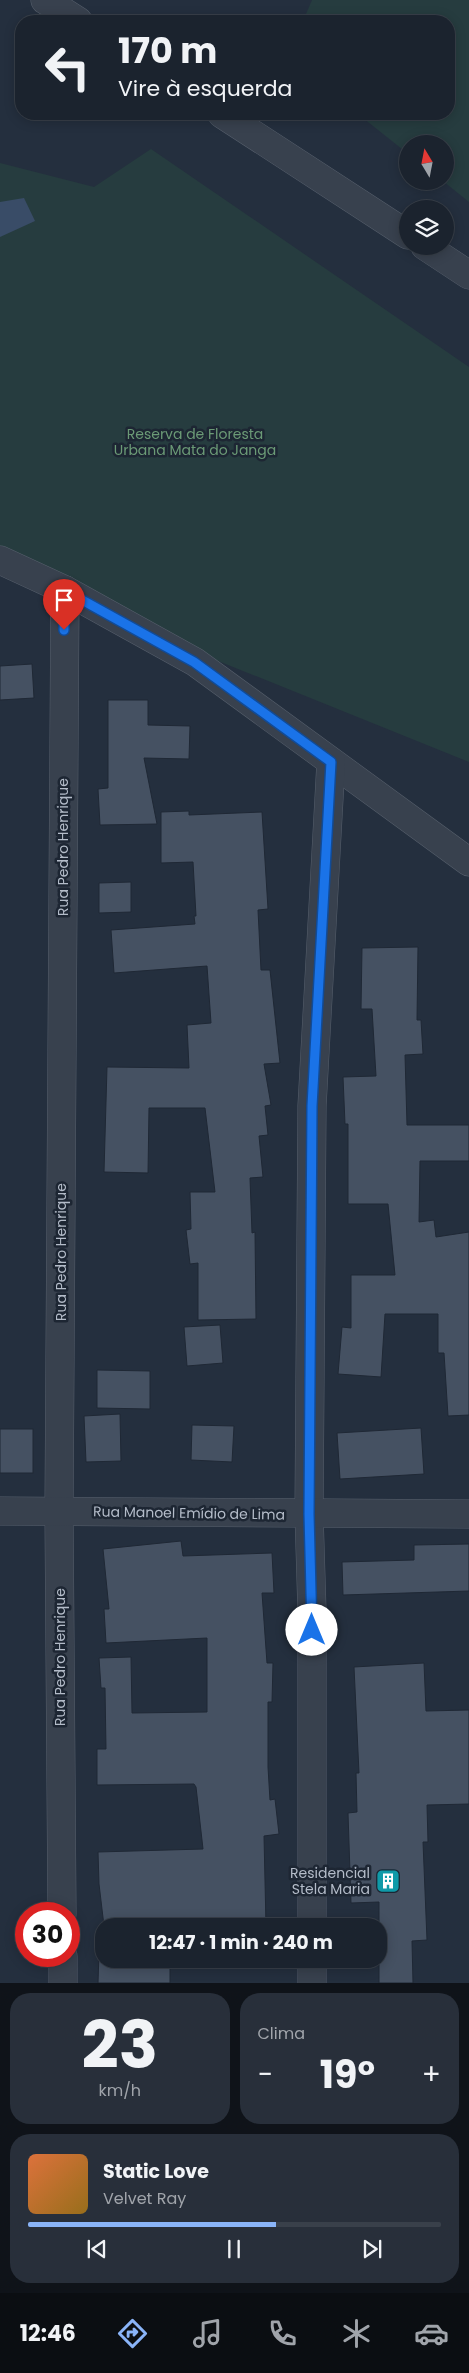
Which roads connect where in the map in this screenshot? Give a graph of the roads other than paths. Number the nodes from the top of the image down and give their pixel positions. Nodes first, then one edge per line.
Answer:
1 (45, 0) edge
2 (69, 15) edge
3 (231, 120) edge
4 (399, 229) edge
5 (439, 255) edge
6 (469, 275) edge
7 (0, 560) edge
8 (64, 590) junction
9 (331, 762) junction
10 (469, 862) edge
11 (0, 1511) edge
12 (59, 1512) junction
13 (309, 1514) junction
14 (469, 1514) edge
15 (62, 1902) edge
16 (312, 1918) edge
17 (63, 1967) edge
18 (312, 1968) edge
19 (63, 1983) edge
20 (312, 1983) edge

1 - 2 street
3 - 4 street
5 - 6 street
7 - 8 street
8 - 9 street
8 - 12 street, Rua Pedro Henrique
9 - 10 street
9 - 13 street
11 - 12 street, Rua Manoel Emídio de Lima
12 - 13 street, Rua Manoel Emídio de Lima
12 - 15 street, Rua Pedro Henrique
13 - 14 street, Rua Manoel Emídio de Lima
13 - 16 street
17 - 19 street
18 - 20 street

